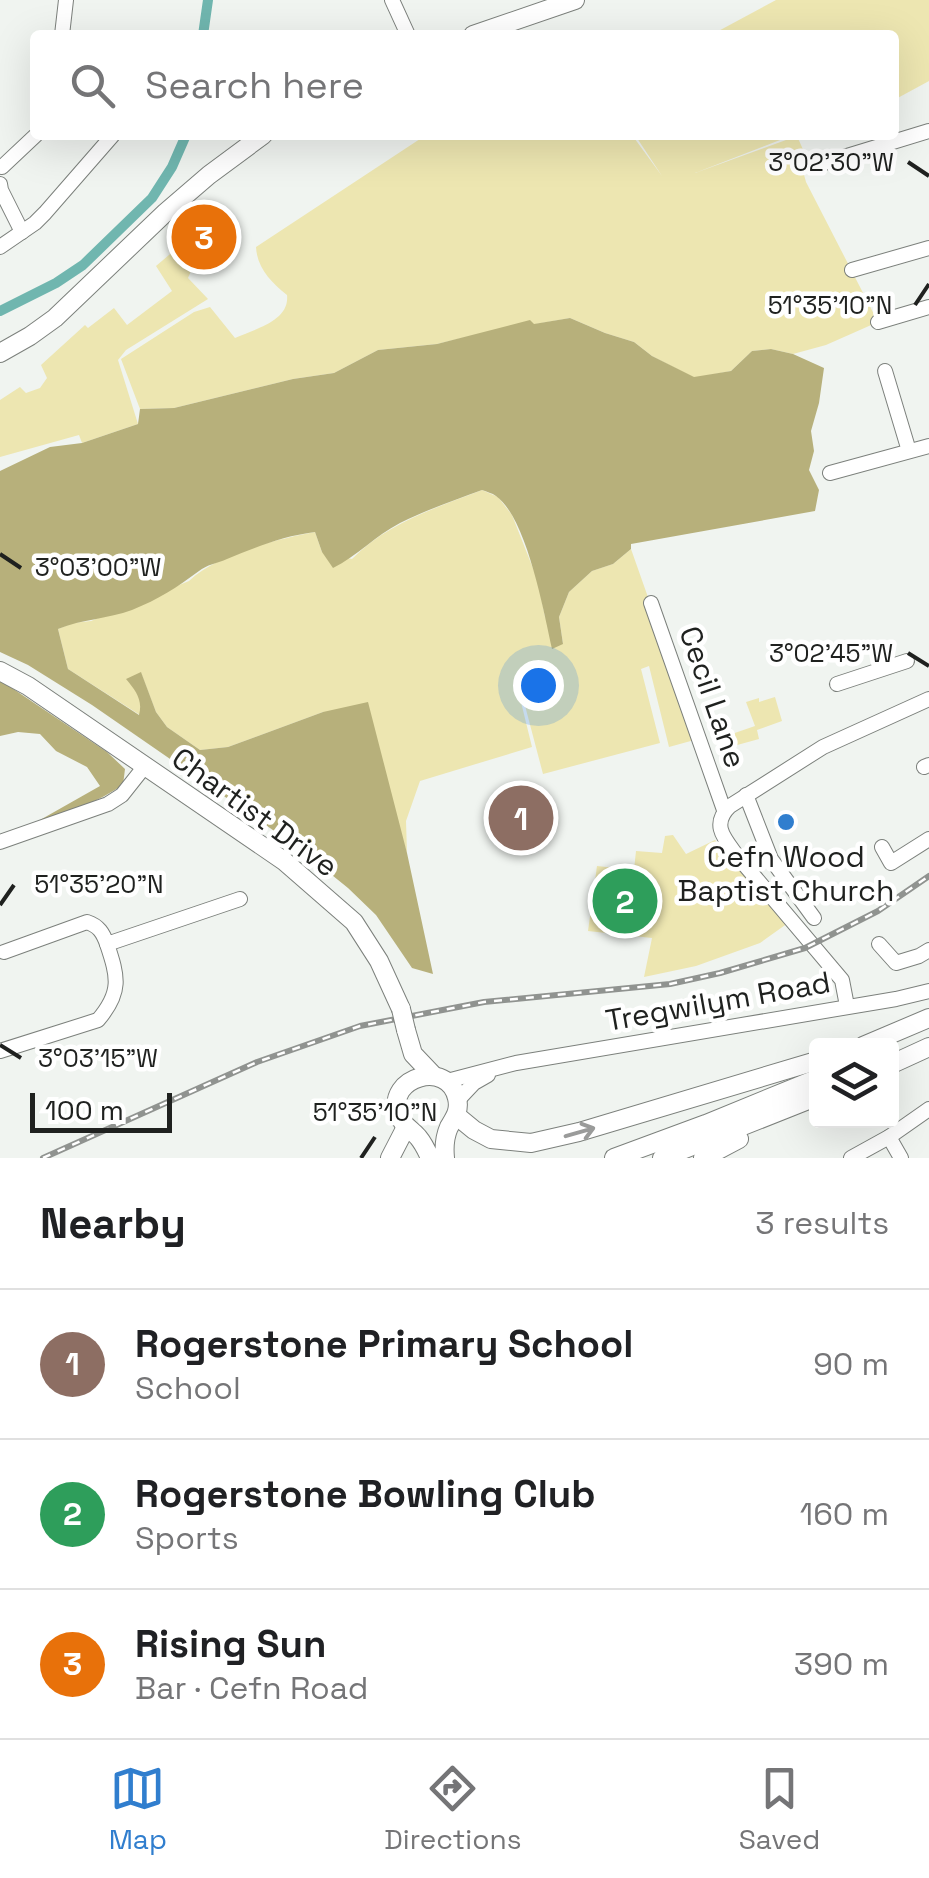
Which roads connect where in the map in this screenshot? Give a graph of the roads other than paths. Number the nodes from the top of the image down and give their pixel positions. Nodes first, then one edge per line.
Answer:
1 (66, 0) edge
2 (392, 0) edge
3 (575, 0) edge
4 (63, 30) edge
5 (406, 30) edge
6 (488, 30) edge
7 (929, 131) edge
8 (31, 140) edge
9 (108, 140) edge
10 (257, 140) edge
11 (811, 167) dead end
12 (1, 169) edge
13 (0, 184) edge
14 (22, 232) junction
15 (0, 247) edge
16 (929, 248) edge
17 (852, 270) dead end
18 (929, 307) edge
19 (878, 322) dead end
20 (0, 353) edge
21 (885, 371) dead end
22 (929, 446) edge
23 (909, 451) junction
24 (830, 473) dead end
25 (651, 603) dead end
26 (907, 661) dead end
27 (0, 671) edge
28 (836, 684) dead end
29 (929, 699) edge
30 (145, 766) junction
31 (746, 795) junction
32 (724, 810) junction
33 (929, 839) edge
34 (0, 842) edge
35 (882, 848) dead end
36 (240, 898) dead end
37 (814, 918) dead end
38 (107, 944) junction
39 (878, 944) dead end
40 (929, 950) edge
41 (4, 952) dead end
42 (929, 992) edge
43 (847, 1006) junction
44 (929, 1018) edge
45 (929, 1028) edge
46 (882, 1038) edge
47 (899, 1042) edge
48 (925, 1049) edge
49 (0, 1052) edge
50 (413, 1054) junction
51 (516, 1062) junction
52 (899, 1062) edge
53 (809, 1063) edge
54 (440, 1078) junction
55 (809, 1082) edge
56 (407, 1083) junction
57 (809, 1103) edge
58 (809, 1104) edge
59 (929, 1109) edge
60 (454, 1115) junction
61 (411, 1130) junction
62 (890, 1137) junction
63 (390, 1158) edge
64 (430, 1158) edge
65 (445, 1158) edge
66 (614, 1158) edge
67 (662, 1158) edge
68 (703, 1158) edge
69 (851, 1158) edge
70 (902, 1158) edge

1 - 4 street
2 - 5 street
3 - 6 main road
7 - 11 street
8 - 12 street
9 - 14 street
10 - 20 main road
13 - 14 street
14 - 15 street
16 - 17 street
18 - 19 street
21 - 23 street
22 - 23 street
23 - 24 street
25 - 32 street, Cecil Lane
26 - 28 street
27 - 30 main road, Chartist Drive
29 - 31 street
30 - 34 street
30 - 50 main road, Chartist Drive, bridge
31 - 32 street
31 - 37 street
32 - 43 street, Cecil Lane
33 - 35 street
36 - 38 street
38 - 41 street
38 - 49 street
39 - 40 street
42 - 43 street, Tregwilym Road
43 - 51 street, Tregwilym Road
44 - 46 main road
45 - 47 main road
48 - 52 main road
50 - 54 main road, Chartist Drive
50 - 56 main road, Chartist Drive
51 - 54 street, Tregwilym Road
51 - 60 street, Tregwilym Road
60 -> 53 main road
54 - 56 main road
54 - 60 main road, Chartist Drive
55 - 66 main road
56 - 61 main road, Chartist Drive
57 - 67 main road
58 - 68 main road
59 - 62 street
60 - 61 main road
60 - 65 main road
61 - 63 main road
61 - 64 main road
62 - 69 street
62 - 70 street

